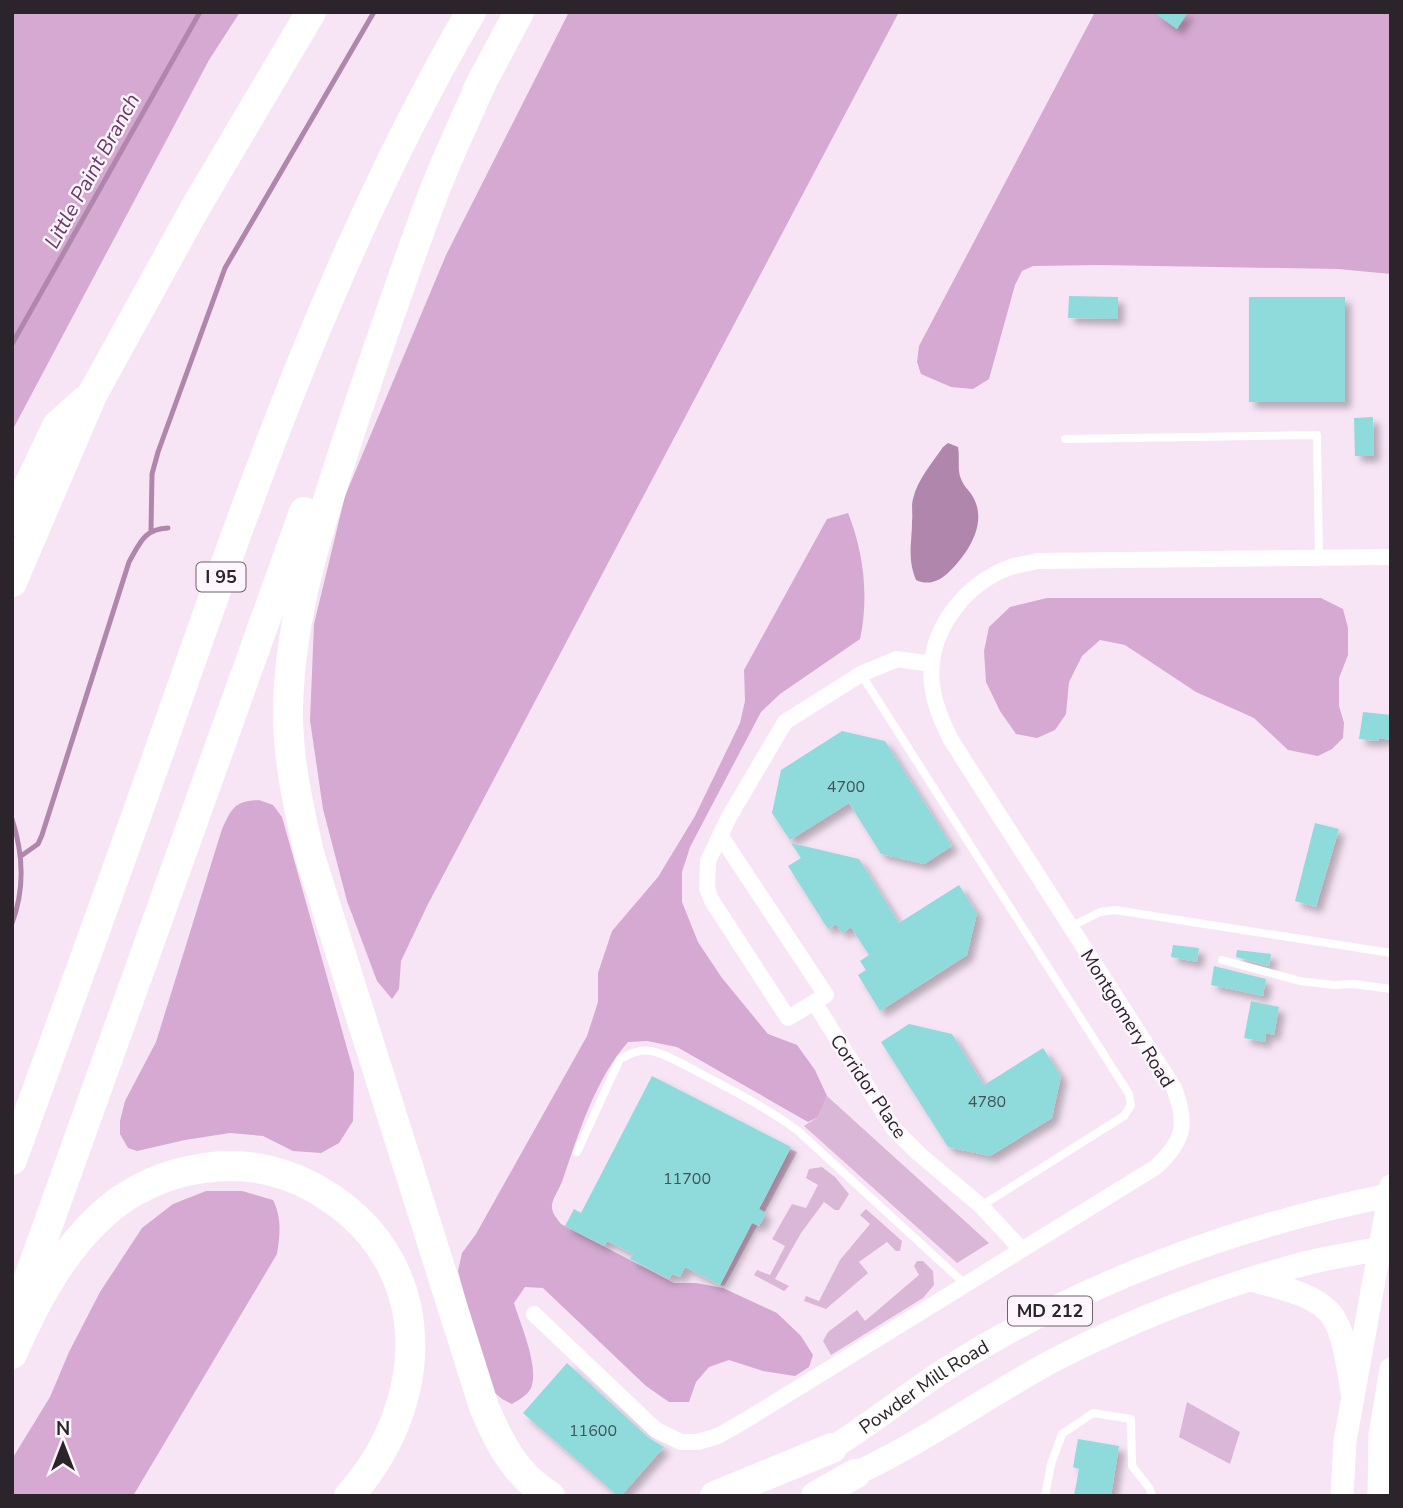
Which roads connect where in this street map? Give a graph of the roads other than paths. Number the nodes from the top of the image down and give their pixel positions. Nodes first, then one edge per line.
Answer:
1 (311, 12) edge
2 (471, 12) edge
3 (519, 12) edge
4 (485, 75) junction
5 (92, 395) junction
6 (1065, 439) dead end
7 (12, 521) edge
8 (1391, 557) edge
9 (1319, 558) junction
10 (12, 582) edge
11 (931, 664) junction
12 (861, 674) junction
13 (720, 835) junction
14 (1070, 927) junction
15 (1391, 953) edge
16 (1222, 960) dead end
17 (1391, 989) edge
18 (814, 1002) junction
19 (577, 1152) dead end
20 (12, 1160) edge
21 (1390, 1192) edge
22 (981, 1206) junction
23 (1386, 1248) edge
24 (1022, 1250) junction
25 (1252, 1279) junction
26 (966, 1284) junction
27 (534, 1314) dead end
28 (12, 1325) edge
29 (12, 1354) edge
30 (1391, 1369) edge
31 (1353, 1395) junction
32 (832, 1448) junction
33 (855, 1474) junction
34 (349, 1496) edge
35 (550, 1496) edge
36 (715, 1496) edge
37 (740, 1496) edge
38 (803, 1496) edge
39 (816, 1496) edge
40 (1045, 1496) edge
41 (1152, 1496) edge
42 (1342, 1496) edge
43 (1379, 1496) edge

1 - 5 highway
2 - 20 highway, I 95
3 - 4 highway
4 - 28 highway
4 - 35 highway
5 - 7 highway
5 - 10 highway
6 - 9 lane
8 - 9 street, Montgomery Road
9 - 11 street, Montgomery Road
11 - 12 street
11 - 14 street, Montgomery Road
12 - 13 street
12 - 22 lane
13 - 18 street
13 - 18 street
14 - 15 lane
14 - 24 street, Montgomery Road
16 - 17 lane
18 - 22 street, Corridor Place
19 - 26 lane
21 - 23 main road, Powder Mill Road
21 - 32 main road, Powder Mill Road / MD 212
22 - 24 street, Corridor Place
23 - 25 main road, Powder Mill Road / MD 212
23 - 31 main road, Powder Mill Road
24 - 26 street, Montgomery Road
25 - 31 main road
25 - 33 main road, Powder Mill Road / MD 212
26 - 27 street, Montgomery Road
29 - 34 highway
30 - 43 main road
31 - 42 main road, Powder Mill Road
32 - 36 highway
32 - 37 main road, Powder Mill Road / MD 212
33 - 38 main road, Powder Mill Road / MD 212
33 - 39 highway
40 - 41 lane

